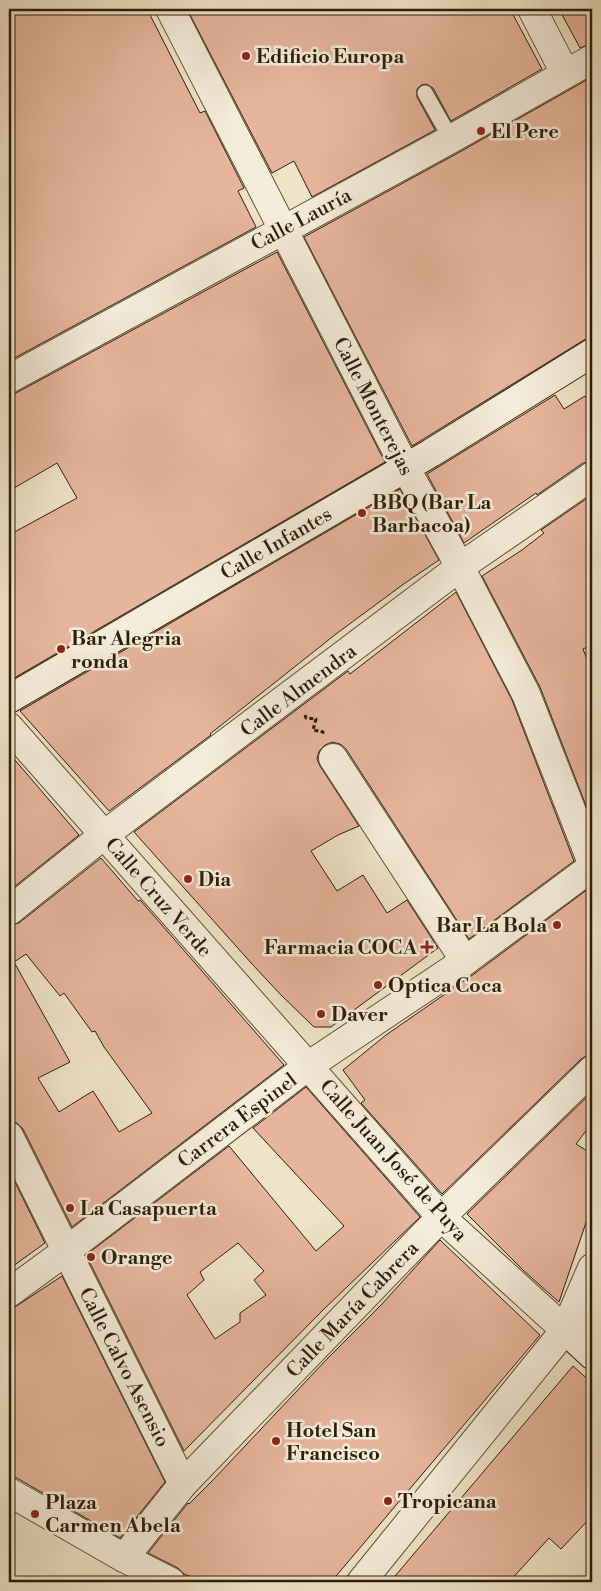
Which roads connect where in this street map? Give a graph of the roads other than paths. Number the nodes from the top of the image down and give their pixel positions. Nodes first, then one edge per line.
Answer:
1 (170, 9) edge
2 (532, 9) edge
3 (592, 59) edge
4 (565, 73) junction
5 (425, 93) dead end
6 (451, 139) junction
7 (283, 229) junction
8 (592, 354) edge
9 (9, 379) edge
10 (405, 467) junction
11 (592, 476) edge
12 (460, 567) junction
13 (9, 699) edge
14 (9, 727) edge
15 (333, 758) road end
16 (104, 835) junction
17 (592, 863) edge
18 (592, 867) edge
19 (9, 911) edge
20 (465, 961) junction
21 (308, 1066) junction
22 (592, 1070) edge
23 (9, 1136) edge
24 (441, 1217) junction
25 (66, 1251) junction
26 (592, 1268) edge
27 (9, 1293) edge
28 (592, 1304) edge
29 (565, 1330) junction
30 (592, 1355) edge
31 (183, 1484) junction
32 (9, 1492) edge
33 (124, 1558) junction
34 (171, 1582) edge
35 (361, 1582) edge

1 - 7 street, Calle Monterejas
2 - 4 street
3 - 4 street, Calle Lauría
4 - 6 street, Calle Lauría
5 - 6 lane
6 - 7 street, Calle Lauría
7 - 9 street, Calle Lauría
7 - 10 street, Calle Monterejas
8 - 10 street, Calle Infantes
10 - 12 street, Calle Monterejas
10 - 13 street, Calle Infantes
11 - 12 street, Calle Almendra
12 - 16 street, Calle Almendra
12 - 17 street, Calle Monterejas
14 - 16 street, Calle Cruz Verde
15 - 20 street
16 - 19 street, Calle Almendra
16 - 21 street, Calle Cruz Verde
18 - 20 street, Carrera Espinel
20 - 21 street, Carrera Espinel
21 - 24 street, Calle Juan José de Puya
21 - 25 street, Carrera Espinel
22 - 24 street, Calle María Cabrera
23 - 25 street, Calle Calvo Asensio
24 - 29 street, Calle Juan José de Puya
24 - 31 street, Calle María Cabrera
25 - 27 street, Carrera Espinel
25 - 31 street, Calle Calvo Asensio
26 - 29 street
28 - 29 street
29 - 30 street, Calle Juan José de Puya
29 - 35 street
31 - 33 street, Calle María Cabrera
32 - 33 street
33 - 34 street

